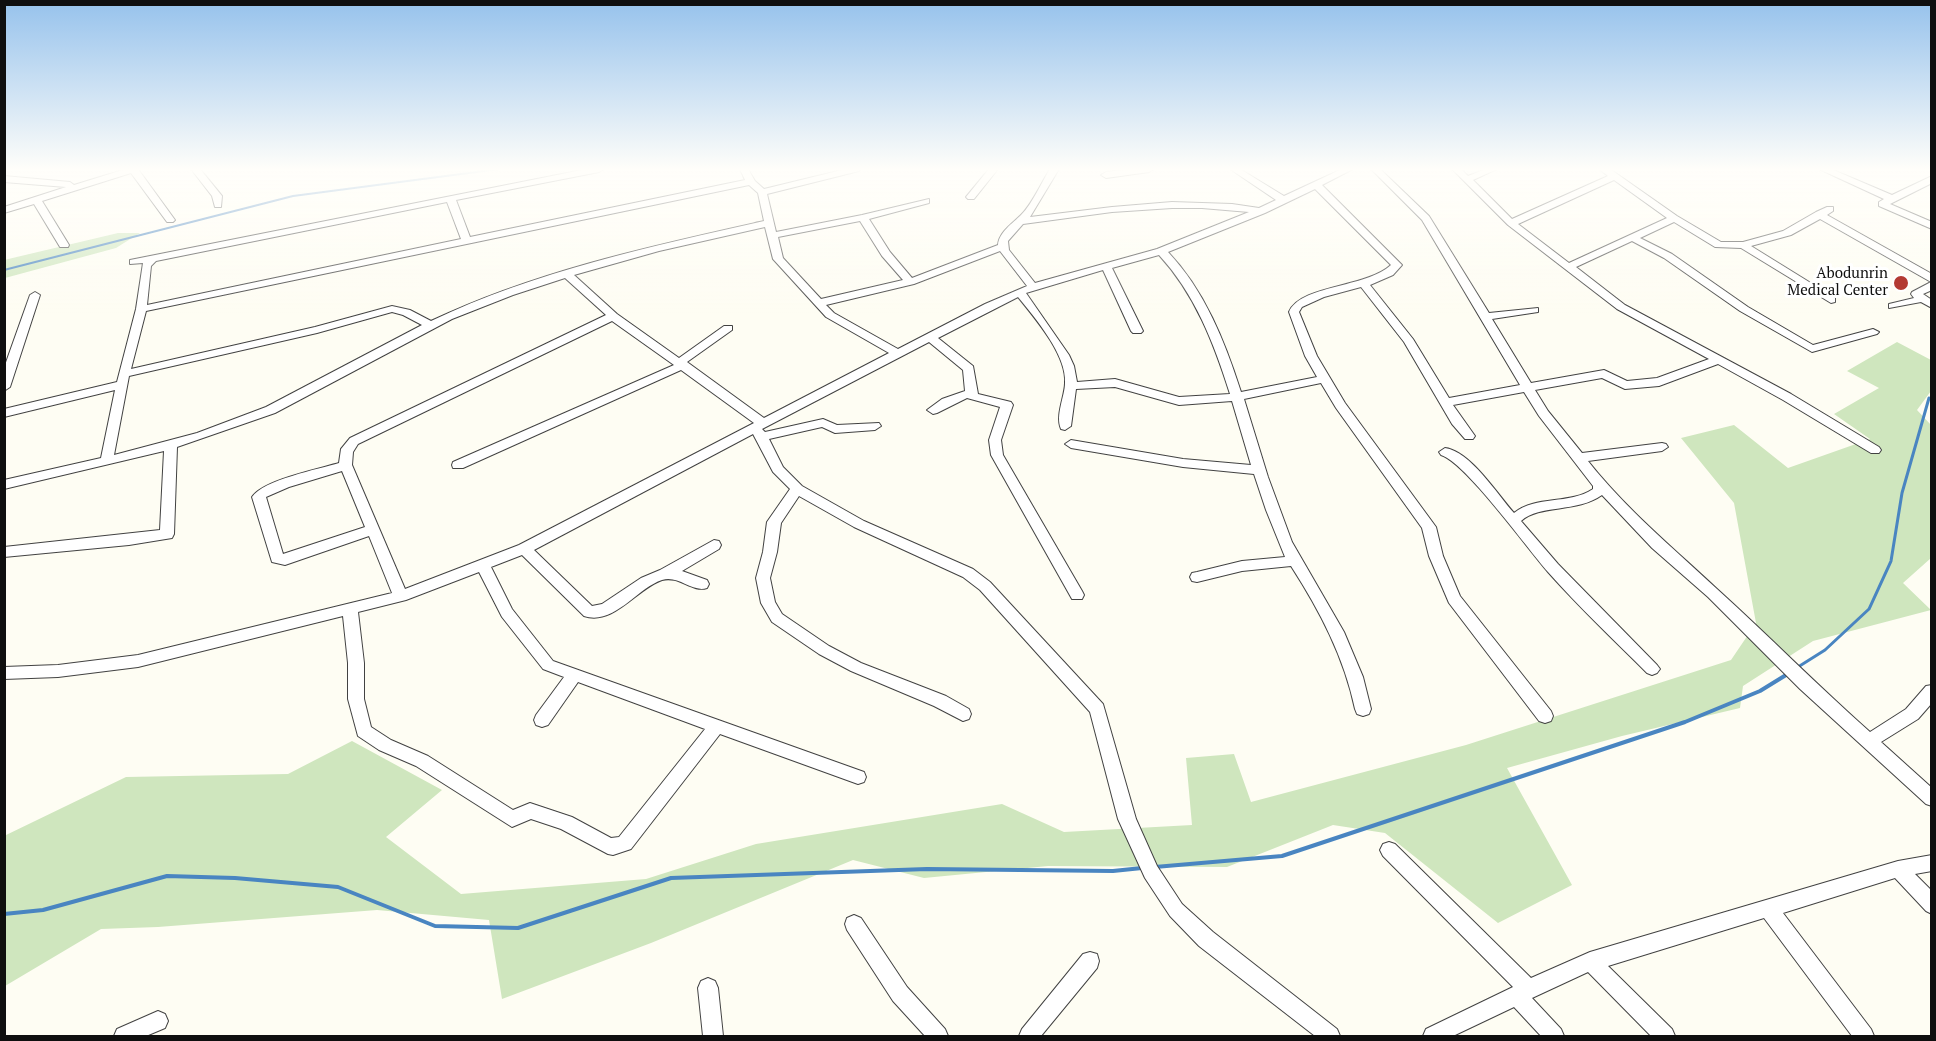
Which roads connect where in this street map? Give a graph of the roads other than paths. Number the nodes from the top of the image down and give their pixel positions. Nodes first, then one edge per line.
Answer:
1 (48, 218) edge
2 (359, 218) edge
3 (457, 218) edge
4 (583, 218) edge
5 (769, 218) edge
6 (863, 218) joint
7 (1024, 218) edge
8 (1054, 218) edge
9 (1247, 218) edge
10 (1349, 218) edge
11 (1426, 218) edge
12 (1505, 218) edge
13 (1523, 218) edge
14 (1674, 218) joint
15 (1813, 218) edge
16 (1825, 218) edge
17 (1913, 218) edge
18 (1022, 221) junction
19 (771, 223) junction
20 (1511, 223) junction
21 (1932, 226) edge
22 (774, 235) junction
23 (1633, 238) junction
24 (467, 242) junction
25 (64, 245) dead end
26 (1743, 245) junction
27 (1002, 247) junction
28 (1161, 251) junction
29 (151, 260) junction
30 (134, 262) dead end
31 (1106, 267) junction
32 (1568, 267) junction
33 (568, 275) junction
34 (1932, 279) edge
35 (910, 282) junction
36 (1364, 284) junction
37 (1932, 285) edge
38 (1033, 286) junction
39 (1020, 292) junction
40 (35, 295) dead end
41 (1921, 298) junction
42 (1831, 300) dead end
43 (820, 303) junction
44 (1932, 305) edge
45 (1893, 306) dead end
46 (141, 309) junction
47 (1534, 310) dead end
48 (613, 316) junction
49 (1486, 317) junction
50 (431, 325) junction
51 (728, 328) dead end
52 (1137, 331) dead end
53 (1873, 332) dead end
54 (931, 338) junction
55 (898, 353) junction
56 (1718, 360) junction
57 (682, 363) junction
58 (123, 379) junction
59 (1324, 379) junction
60 (1070, 386) junction
61 (4, 387) edge
62 (1529, 388) junction
63 (973, 392) junction
64 (1237, 397) junction
65 (1446, 402) junction
66 (933, 410) dead end
67 (4, 413) edge
68 (875, 426) dead end
69 (1065, 426) dead end
70 (760, 430) junction
71 (1469, 436) dead end
72 (171, 444) junction
73 (1071, 444) dead end
74 (1662, 447) dead end
75 (1875, 450) dead end
76 (1445, 452) dead end
77 (1578, 458) junction
78 (107, 460) junction
79 (346, 465) junction
80 (458, 465) dead end
81 (1258, 470) junction
82 (4, 485) edge
83 (1600, 485) junction
84 (797, 489) junction
85 (1514, 520) junction
86 (373, 529) junction
87 (714, 545) dead end
88 (524, 549) junction
89 (4, 552) edge
90 (1294, 561) junction
91 (483, 566) junction
92 (665, 574) junction
93 (1197, 577) dead end
94 (702, 584) dead end
95 (1077, 595) dead end
96 (401, 596) junction
97 (350, 609) junction
98 (1652, 669) dead end
99 (4, 673) edge
100 (575, 675) junction
101 (1932, 692) edge
102 (1363, 709) dead end
103 (963, 714) dead end
104 (1545, 716) dead end
105 (542, 720) dead end
106 (717, 725) junction
107 (1868, 742) junction
108 (858, 777) dead end
109 (1932, 799) edge
110 (1389, 850) dead end
111 (1932, 863) edge
112 (1898, 868) junction
113 (1932, 905) edge
114 (1767, 907) junction
115 (854, 924) dead end
116 (1590, 960) junction
117 (1089, 961) dead end
118 (708, 988) dead end
119 (1523, 993) junction
120 (158, 1021) dead end
121 (124, 1036) edge
122 (713, 1036) edge
123 (938, 1036) edge
124 (1029, 1036) edge
125 (1330, 1036) edge
126 (1433, 1036) edge
127 (1554, 1036) edge
128 (1665, 1036) edge
129 (1864, 1036) edge

1 - 25 street
2 - 29 street
3 - 24 street
4 - 24 street
5 - 19 street
6 - 22 street
6 - 35 street
7 - 18 street
8 - 18 street
9 - 28 street
10 - 36 street
11 - 49 street
12 - 20 street
13 - 20 street
14 - 23 street
14 - 26 street
15 - 26 street
16 - 34 street
17 - 21 street
18 - 27 street
19 - 22 street
19 - 33 street
20 - 32 street
22 - 43 street
23 - 32 street
23 - 53 street
24 - 46 street
26 - 42 street
27 - 35 street
27 - 38 street
28 - 31 street
28 - 64 street
29 - 30 street
29 - 46 street
31 - 38 street
31 - 52 street
32 - 56 street
33 - 48 street
33 - 50 street
35 - 43 street
36 - 59 street
36 - 65 street
37 - 41 street
38 - 39 street
39 - 54 street
39 - 60 street
40 - 61 street
41 - 44 street
41 - 45 street
43 - 55 street
46 - 58 street
47 - 49 street
48 - 57 street
48 - 79 street
49 - 62 street
50 - 58 street
50 - 72 street
51 - 57 street
54 - 55 street
54 - 63 street
55 - 70 street
56 - 62 street
56 - 75 street
57 - 70 street
57 - 80 street
58 - 67 street
58 - 78 street
59 - 64 street
59 - 104 street
60 - 64 street
60 - 69 street
62 - 65 street
62 - 77 street
63 - 66 street
63 - 95 street
64 - 81 street
65 - 71 street
68 - 70 street
70 - 84 street
70 - 88 street
72 - 78 street
72 - 89 street
73 - 81 street
74 - 77 street
76 - 85 street
77 - 83 street
78 - 82 street
79 - 86 street
79 - 86 street
81 - 90 street
83 - 85 street
83 - 107 street
84 - 103 street
84 - 125 street
85 - 98 street
86 - 96 street
87 - 92 street
88 - 91 street
88 - 92 street
90 - 93 street
90 - 102 street
91 - 96 street
91 - 100 street
92 - 94 street
96 - 97 street
97 - 99 street
97 - 106 street
100 - 105 street
100 - 106 street
101 - 107 street
106 - 108 street
107 - 109 street
110 - 119 street
111 - 112 street
112 - 113 street
112 - 114 street
114 - 116 street
114 - 129 street
115 - 123 street
116 - 119 street
116 - 128 street
117 - 124 street
118 - 122 street
119 - 126 street
119 - 127 street
120 - 121 street

